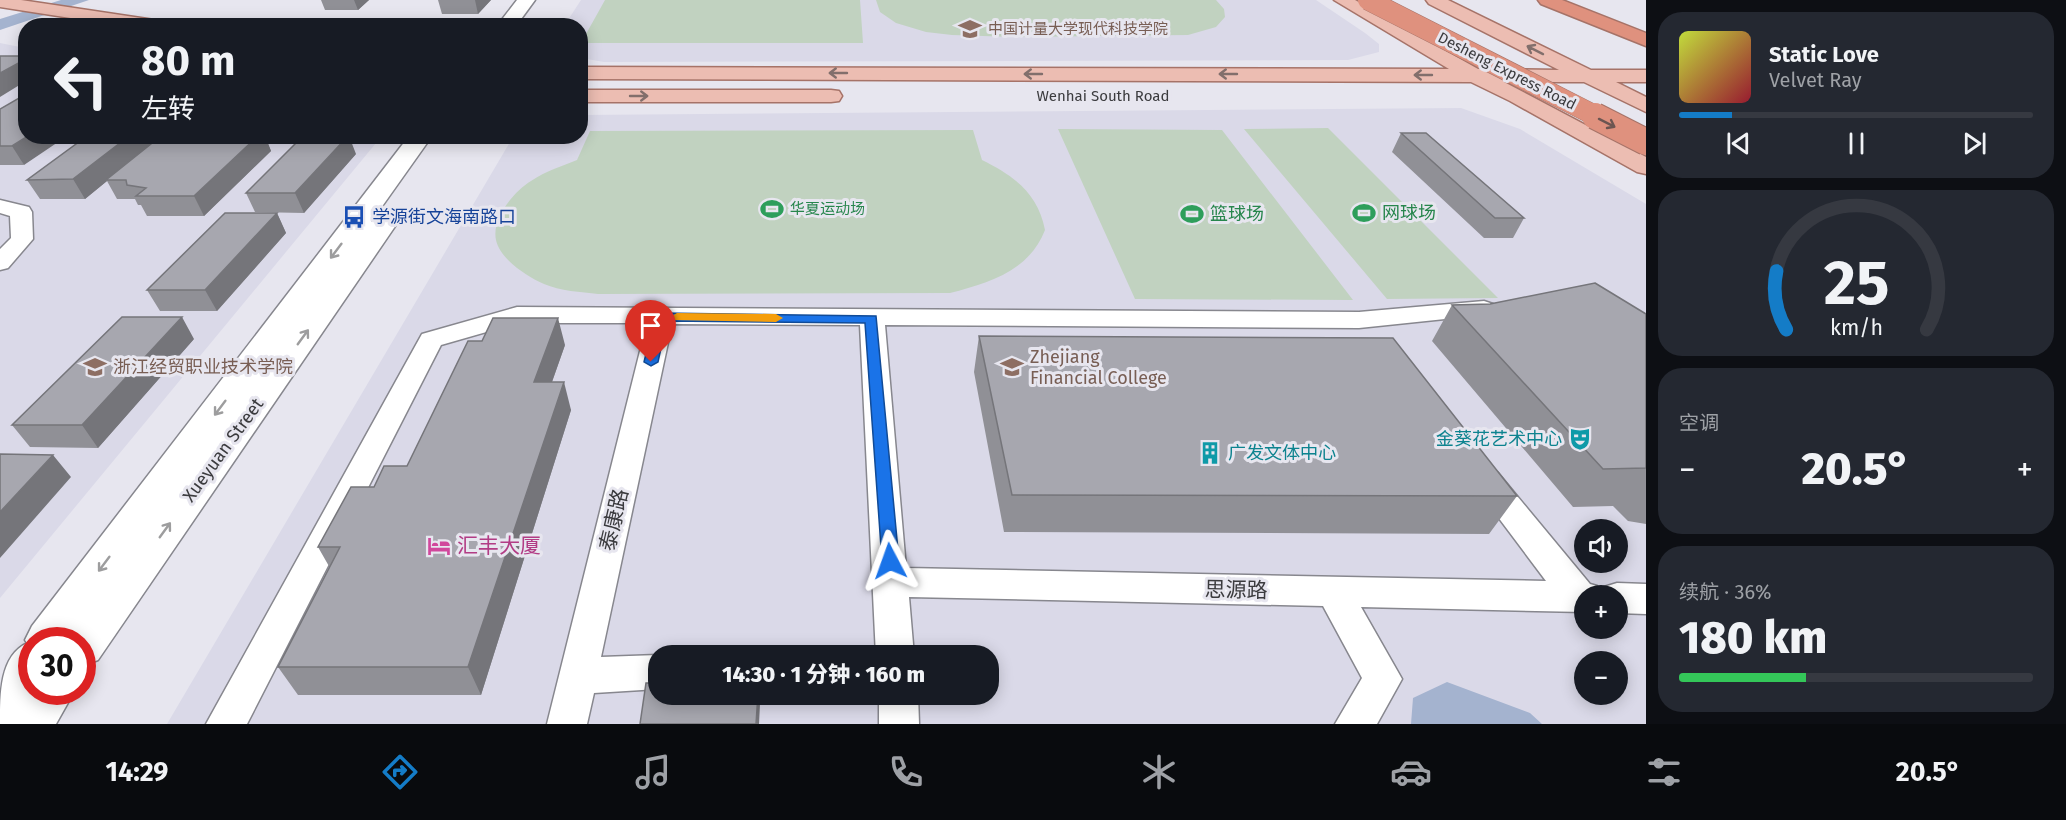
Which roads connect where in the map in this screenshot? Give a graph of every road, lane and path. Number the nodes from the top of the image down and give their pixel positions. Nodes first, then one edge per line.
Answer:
1 (526, 0) edge
2 (1343, 0) edge
3 (1368, 0) edge
4 (1403, 0) edge
5 (1435, 0) edge
6 (1548, 0) edge
7 (1581, 0) edge
8 (0, 2) edge
9 (107, 18) edge
10 (512, 18) edge
11 (1646, 26) edge
12 (1646, 40) edge
13 (588, 73) edge
14 (1587, 76) junction
15 (1646, 76) edge
16 (1472, 86) junction
17 (1635, 95) edge
18 (588, 96) edge
19 (854, 96) dead end
20 (1518, 96) junction
21 (1646, 105) edge
22 (1646, 123) edge
23 (1646, 142) edge
24 (415, 144) edge
25 (440, 144) edge
26 (1646, 167) edge
27 (0, 206) edge
28 (0, 263) edge
29 (1509, 307) edge
30 (661, 317) junction
31 (872, 319) junction
32 (1359, 320) junction
33 (1381, 348) edge
34 (1469, 459) edge
35 (892, 582) junction
36 (1574, 587) edge
37 (1333, 592) junction
38 (1574, 597) edge
39 (1628, 598) edge
40 (1646, 599) edge
41 (58, 627) edge
42 (96, 627) edge
43 (895, 645) edge
44 (648, 672) edge
45 (578, 676) junction
46 (18, 681) edge
47 (0, 705) edge
48 (41, 705) edge
49 (898, 705) edge
50 (27, 724) edge
51 (226, 724) edge
52 (567, 724) edge
53 (899, 724) edge
54 (1354, 724) edge

1 - 10 main road
2 - 16 main road
3 -> 23 highway, Desheng Express Road, bridge
4 - 22 highway
14 -> 5 main road
6 - 12 highway
7 - 11 highway
8 - 9 main road
16 -> 13 main road, Wenhai South Road
14 - 15 main road, Wenhai South Road
14 - 16 main road, Wenhai South Road
14 - 17 main road
16 - 20 main road, Wenhai South Road
17 - 20 main road, Wenhai South Road
17 - 21 main road
18 -> 19 main road
20 - 26 main road
24 -> 41 main road
42 -> 25 main road, Xueyuan Street
27 - 28 street
29 - 32 street
30 - 31 street
30 - 45 street, 泰康路
30 - 51 street
31 - 32 street
31 - 35 street
32 - 33 street
34 - 36 street
35 - 37 street, 思源路
35 - 43 street
37 - 38 street, 思源路
37 - 54 street
39 - 40 street
44 - 45 street
45 - 52 street, 泰康路
46 - 47 main road
48 - 50 main road
49 - 53 street

